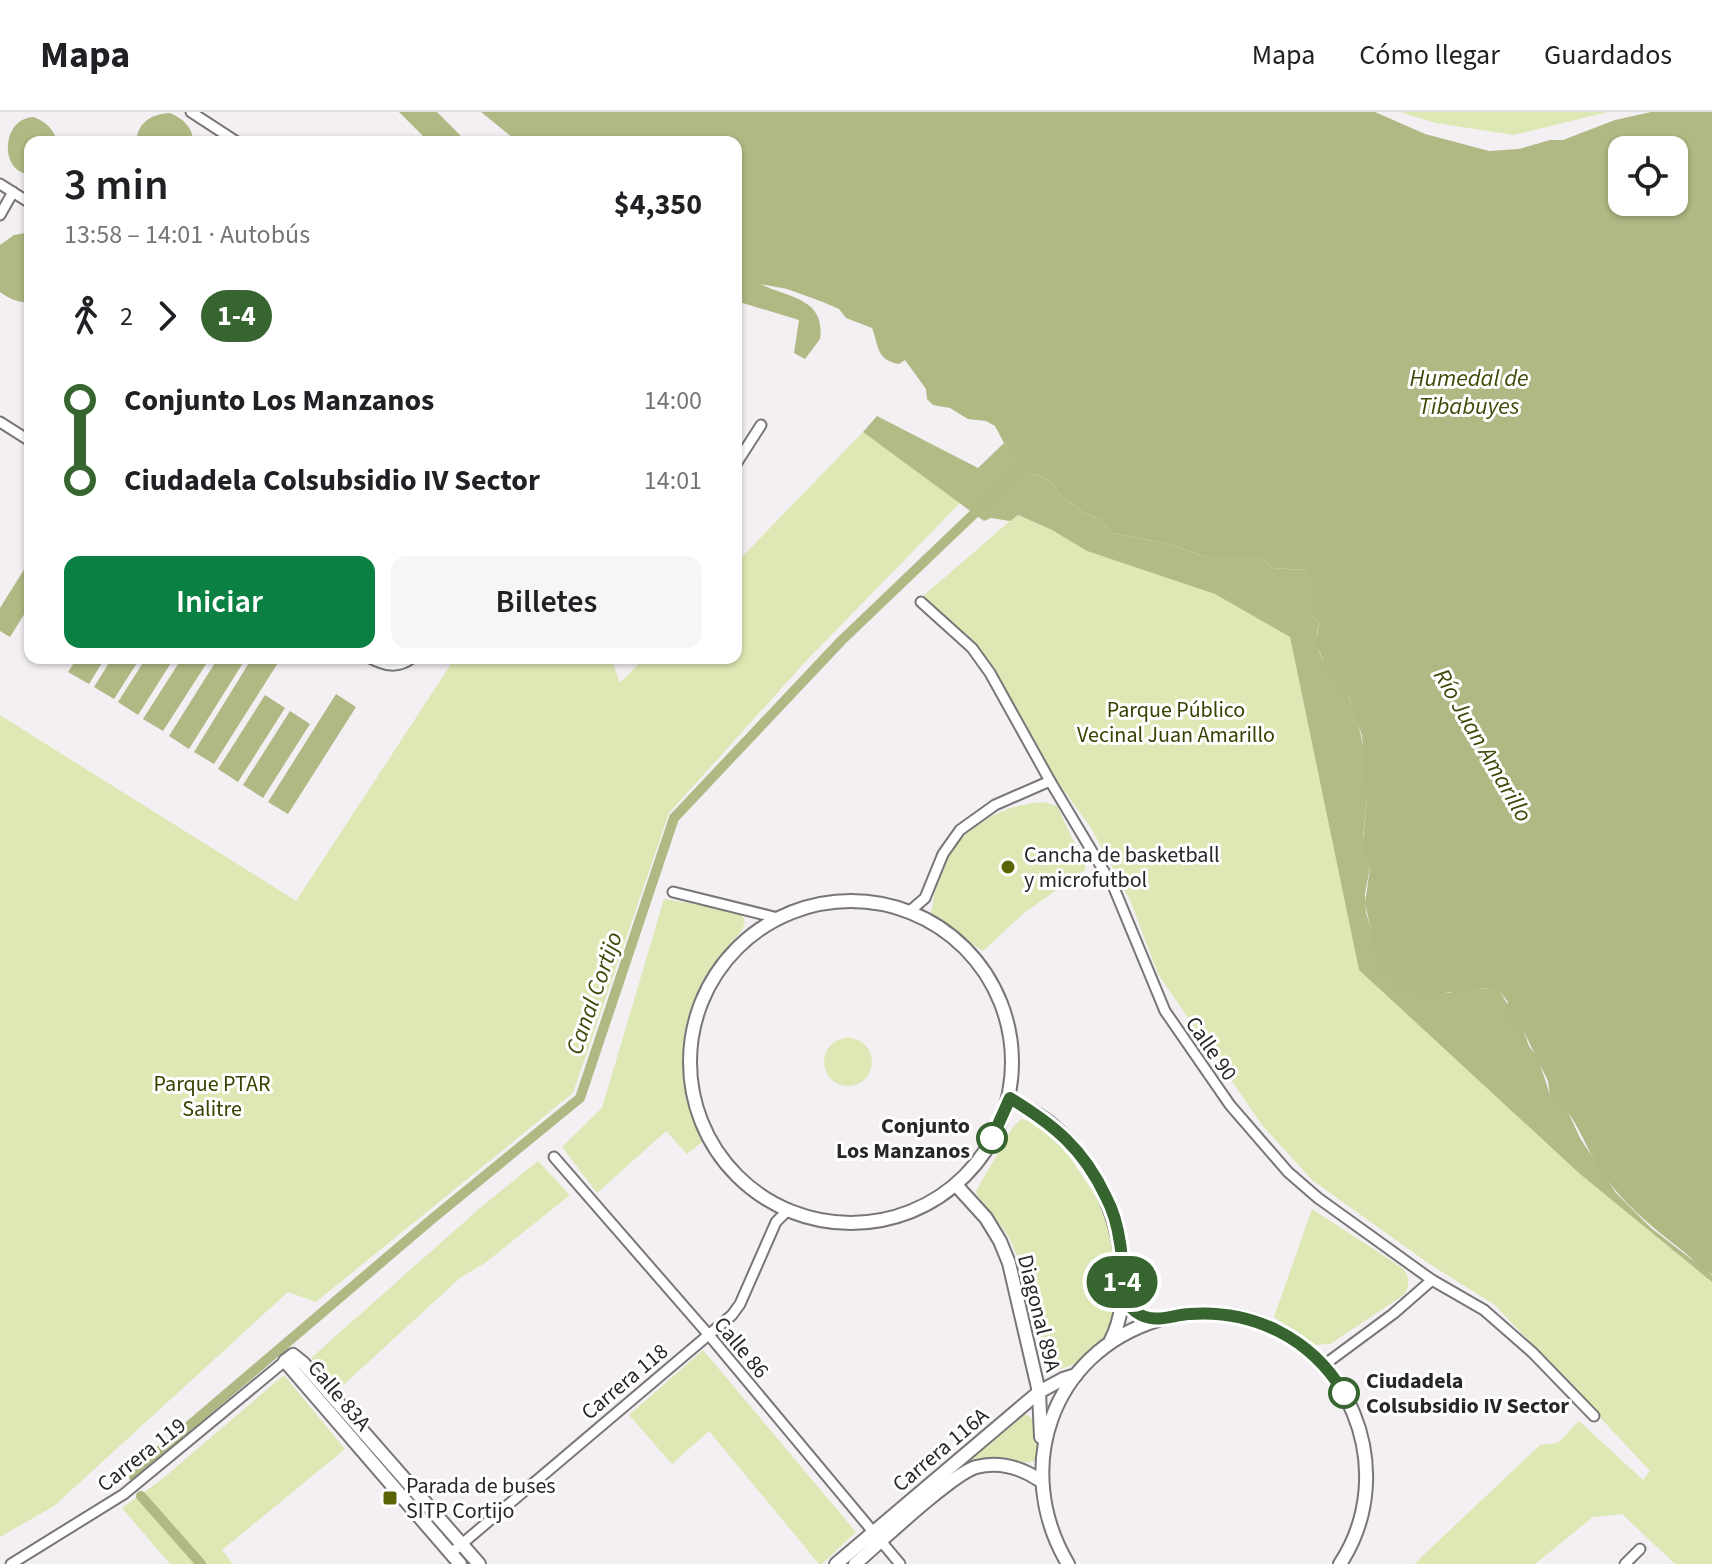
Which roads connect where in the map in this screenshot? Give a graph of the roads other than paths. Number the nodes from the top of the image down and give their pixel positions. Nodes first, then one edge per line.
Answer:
1 (191, 112) edge
2 (228, 136) edge
3 (0, 184) edge
4 (13, 192) junction
5 (24, 199) edge
6 (0, 215) edge
7 (0, 422) edge
8 (761, 425) dead end
9 (24, 437) edge
10 (742, 455) edge
11 (921, 602) dead end
12 (385, 664) edge
13 (405, 664) edge
14 (1050, 781) junction
15 (673, 892) dead end
16 (910, 911) junction
17 (778, 918) junction
18 (1010, 1098) junction
19 (554, 1157) dead end
20 (956, 1185) junction
21 (787, 1211) junction
22 (1432, 1280) junction
23 (1123, 1291) junction
24 (1161, 1320) junction
25 (708, 1334) junction
26 (1110, 1342) junction
27 (285, 1361) junction
28 (1324, 1365) junction
29 (1076, 1375) junction
30 (1039, 1392) junction
31 (1057, 1404) junction
32 (1594, 1416) dead end
33 (1042, 1453) junction
34 (1041, 1481) junction
35 (877, 1536) junction
36 (461, 1545) junction
37 (1640, 1549) dead end
38 (450, 1554) junction
39 (1345, 1562) edge
40 (11, 1564) edge
41 (460, 1564) edge
42 (479, 1564) edge
43 (836, 1564) edge
44 (855, 1564) edge
45 (900, 1564) edge
46 (1068, 1564) edge
47 (1625, 1564) edge

1 - 2 street
3 - 4 street
4 - 5 street
4 - 6 street
7 - 9 street
8 - 10 street
11 - 14 street, Calle 90
12 - 13 street
14 - 16 street
14 - 22 street, Calle 90
15 - 17 street
16 - 17 street
16 - 18 street
17 - 21 street
18 - 20 street
18 - 23 street
19 - 25 street, Calle 86
20 - 21 street
20 - 30 street, Diagonal 89A
21 - 25 street, Carrera 118
22 - 28 street
22 - 32 street, Calle 90
23 - 24 street
23 - 26 street
24 - 26 street
24 - 28 street
25 - 35 street, Calle 86
25 - 36 street, Carrera 118
26 - 29 street
27 - 36 street, Calle 83A
27 - 38 street, Calle 83A
27 - 40 street, Carrera 119
28 - 39 street
29 - 30 street, Carrera 116A
29 - 31 street, Diagonal 89A
30 - 31 street
30 - 33 street, Diagonal 89A
30 - 35 street, Carrera 116A
31 - 33 street, Diagonal 89A
33 - 34 street, Diagonal 89A
34 - 35 street, Carrera 116A
34 - 46 street, Diagonal 89A
35 - 43 street, Carrera 116A
35 - 44 street, Carrera 116A
35 - 45 street, Calle 86
36 - 38 street, Carrera 118
36 - 42 street, Calle 83A
37 - 47 street
38 - 41 street, Calle 83A

